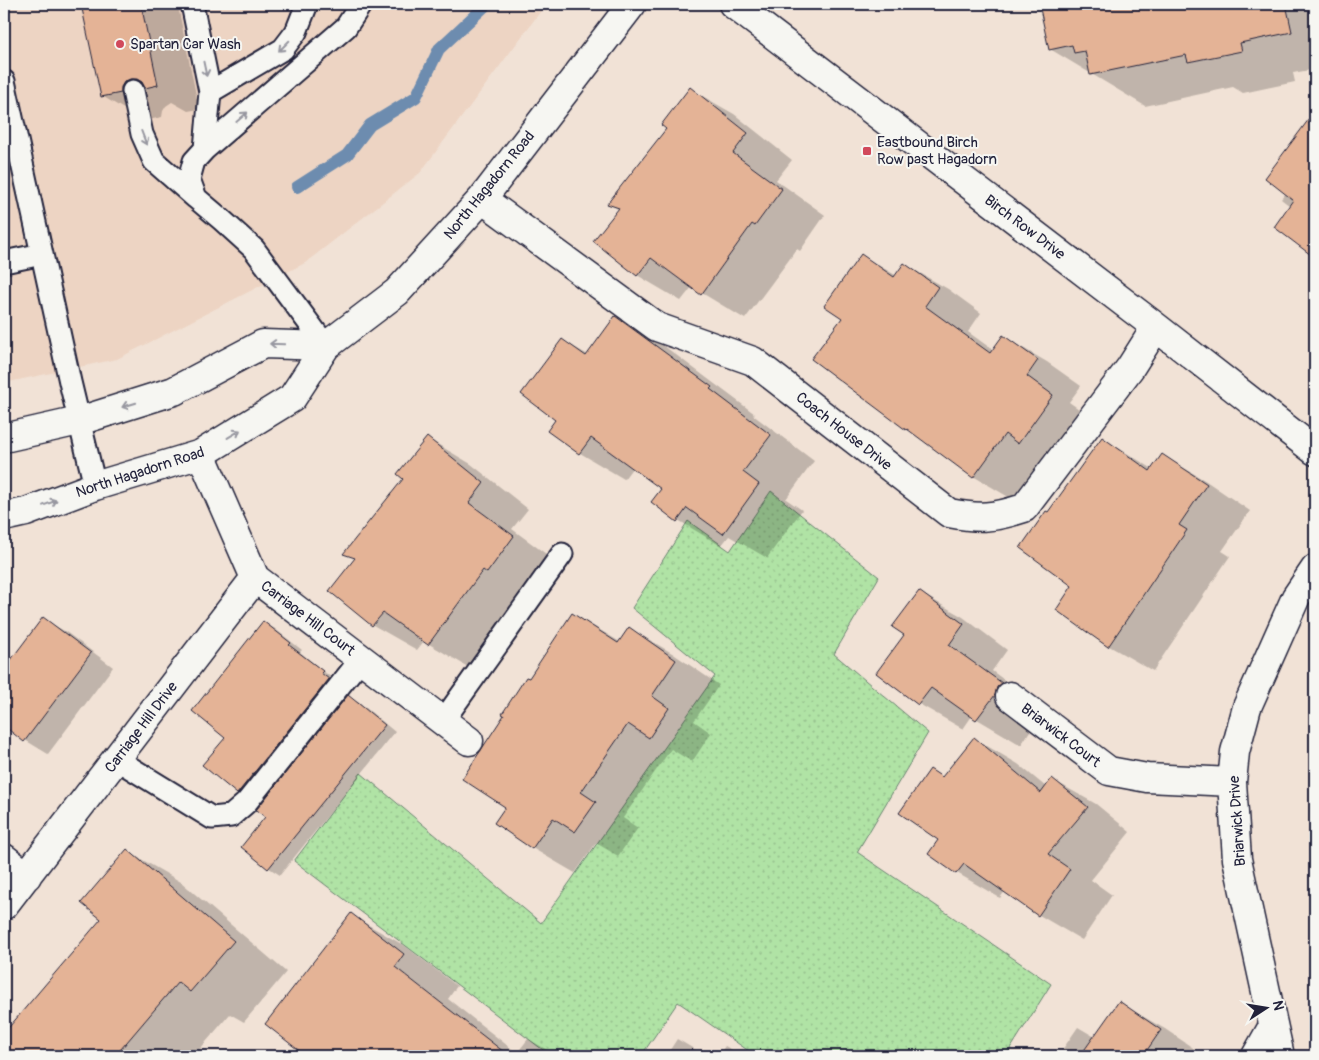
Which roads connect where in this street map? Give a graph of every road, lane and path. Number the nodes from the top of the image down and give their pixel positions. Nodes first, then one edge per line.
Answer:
1 (192, 4) edge
2 (307, 4) edge
3 (361, 4) edge
4 (632, 4) edge
5 (733, 4) edge
6 (4, 81) edge
7 (132, 90) dead end
8 (210, 92) junction
9 (204, 149) junction
10 (196, 198) junction
11 (482, 199) junction
12 (42, 254) junction
13 (4, 262) edge
14 (1156, 327) junction
15 (326, 346) junction
16 (79, 421) junction
17 (4, 438) edge
18 (1315, 451) edge
19 (201, 454) junction
20 (94, 486) junction
21 (4, 517) edge
22 (562, 554) dead end
23 (1315, 569) edge
24 (255, 578) junction
25 (362, 658) junction
26 (1010, 696) dead end
27 (443, 720) junction
28 (469, 741) dead end
29 (116, 759) junction
30 (1232, 782) junction
31 (4, 858) edge
32 (27, 876) junction
33 (4, 905) edge
34 (1273, 1026) junction
35 (1256, 1056) edge
36 (1280, 1056) edge

1 -> 8 lane
2 -> 8 lane
9 -> 3 lane
4 - 11 street, North Hagadorn Road
5 - 14 street, Birch Row Drive
6 - 12 lane
7 -> 10 lane
8 - 9 lane
9 - 10 lane
10 - 15 lane
11 - 14 street, Coach House Drive
11 - 15 street, North Hagadorn Road
12 - 13 lane
12 - 16 lane
14 - 18 street, Birch Row Drive
15 -> 16 street
19 -> 15 street, North Hagadorn Road
16 - 17 street
16 - 20 lane
19 - 20 street, North Hagadorn Road
19 - 24 street, Carriage Hill Court
21 -> 20 street, North Hagadorn Road
22 - 27 lane
23 - 30 street, Briarwick Drive
24 - 25 street, Carriage Hill Court
24 - 29 street, Carriage Hill Drive
25 - 27 street, Carriage Hill Court
25 - 29 lane
26 - 30 street, Briarwick Court
27 - 28 street, Carriage Hill Court
29 - 32 street, Carriage Hill Drive
30 - 34 street, Briarwick Drive
31 - 32 street
32 - 33 street, Carriage Hill Drive
34 - 35 street
34 - 36 street, Briarwick Drive

